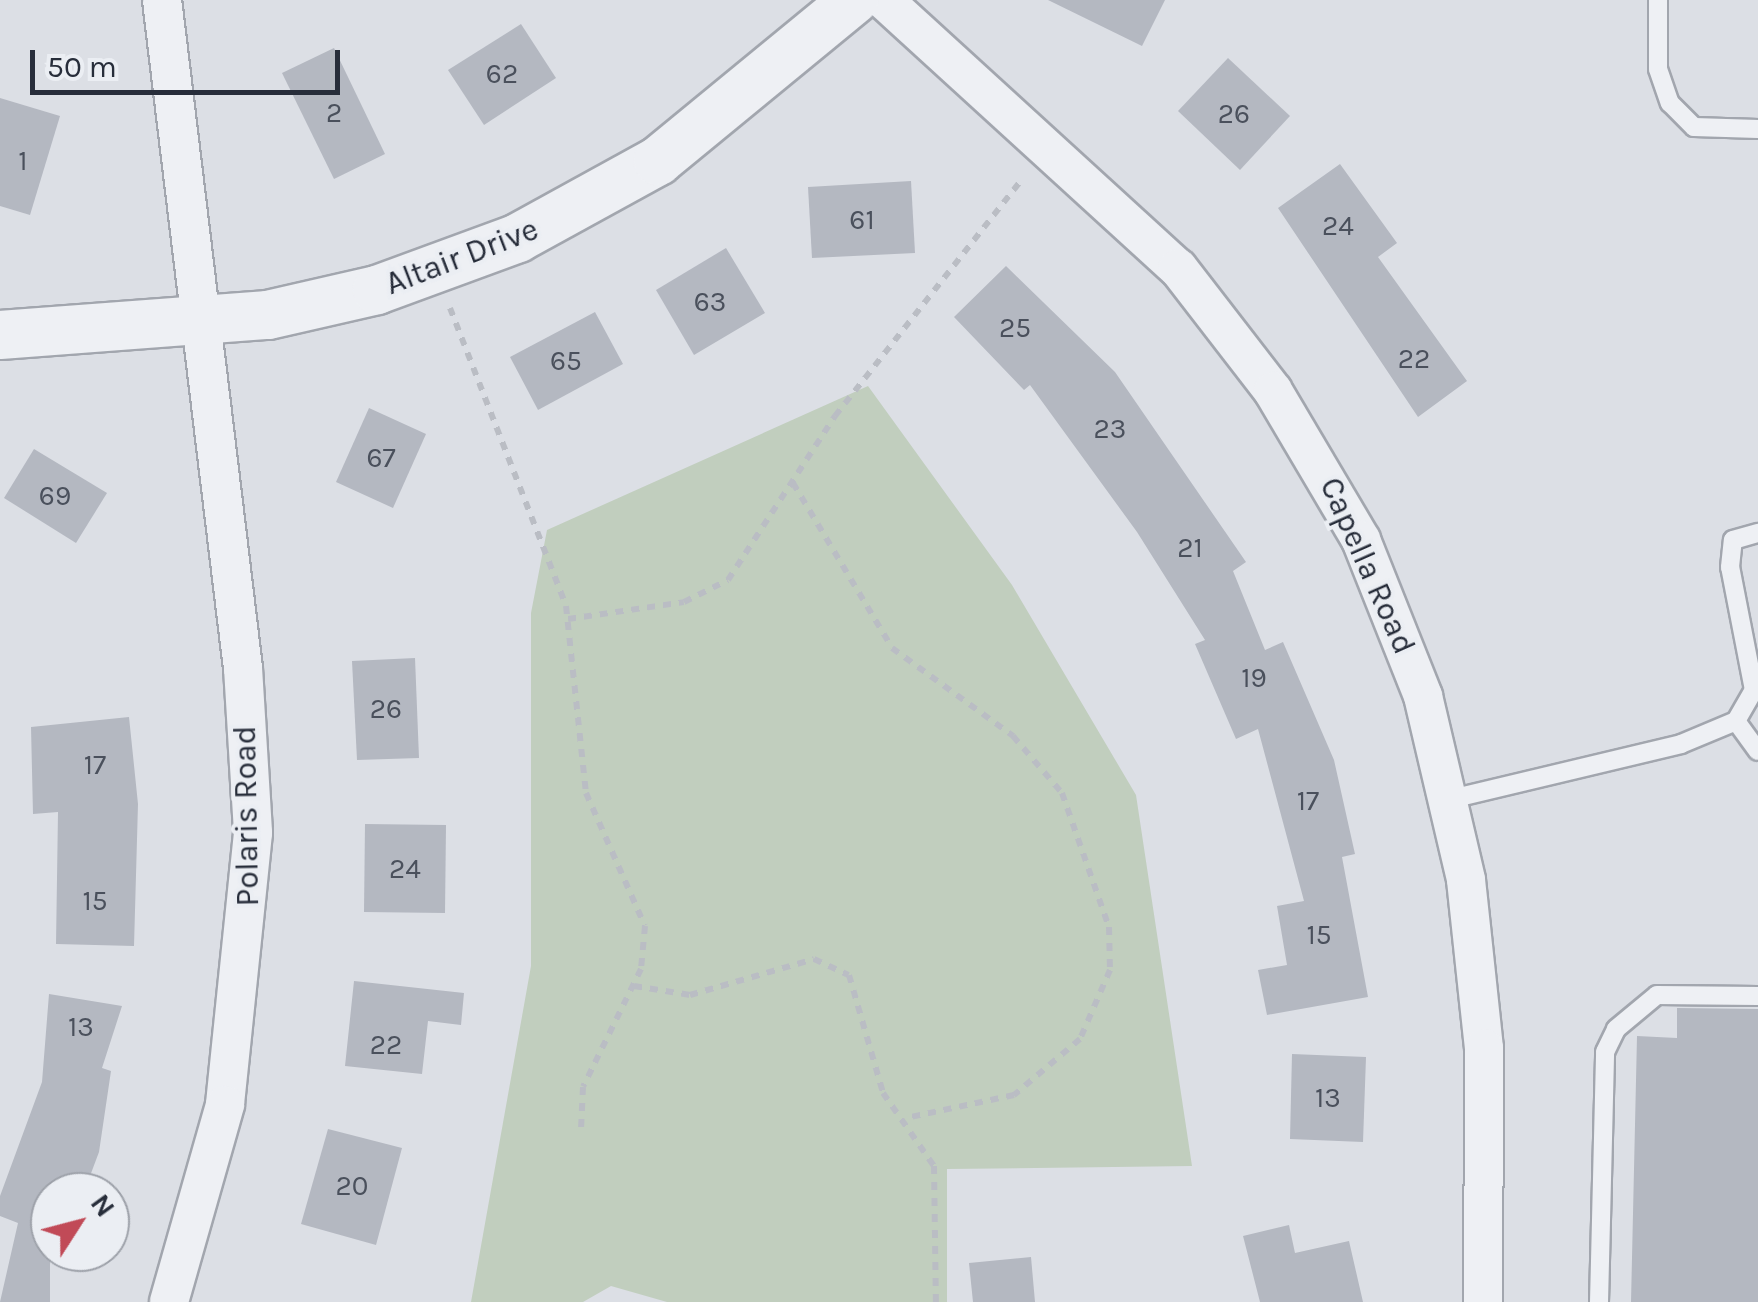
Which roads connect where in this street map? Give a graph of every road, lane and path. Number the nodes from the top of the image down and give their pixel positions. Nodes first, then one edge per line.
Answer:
1 (162, 0) edge
2 (854, 0) edge
3 (884, 0) edge
4 (1658, 0) edge
5 (1758, 128) edge
6 (1045, 149) junction
7 (435, 270) junction
8 (203, 323) junction
9 (0, 335) edge
10 (792, 483) junction
11 (1758, 533) edge
12 (568, 619) junction
13 (1736, 721) junction
14 (1758, 751) edge
15 (1451, 799) junction
16 (634, 986) junction
17 (1758, 996) edge
18 (906, 1118) junction
19 (581, 1130) dead end
20 (169, 1302) edge
21 (936, 1302) edge
22 (1483, 1302) edge
23 (1599, 1302) edge

1 - 8 street, Polaris Road
2 - 7 street, Altair Drive
3 - 6 street, Capella Road
4 - 5 lane
6 - 10 path
6 - 15 street, Capella Road
7 - 8 street, Altair Drive
7 - 12 path
8 - 9 street, Altair Drive
8 - 20 street, Polaris Road
10 - 12 path
10 - 18 path
11 - 13 lane
12 - 16 path
13 - 14 lane
13 - 15 lane
15 - 22 street, Capella Road
16 - 18 path
16 - 19 path
17 - 23 lane
18 - 21 path

